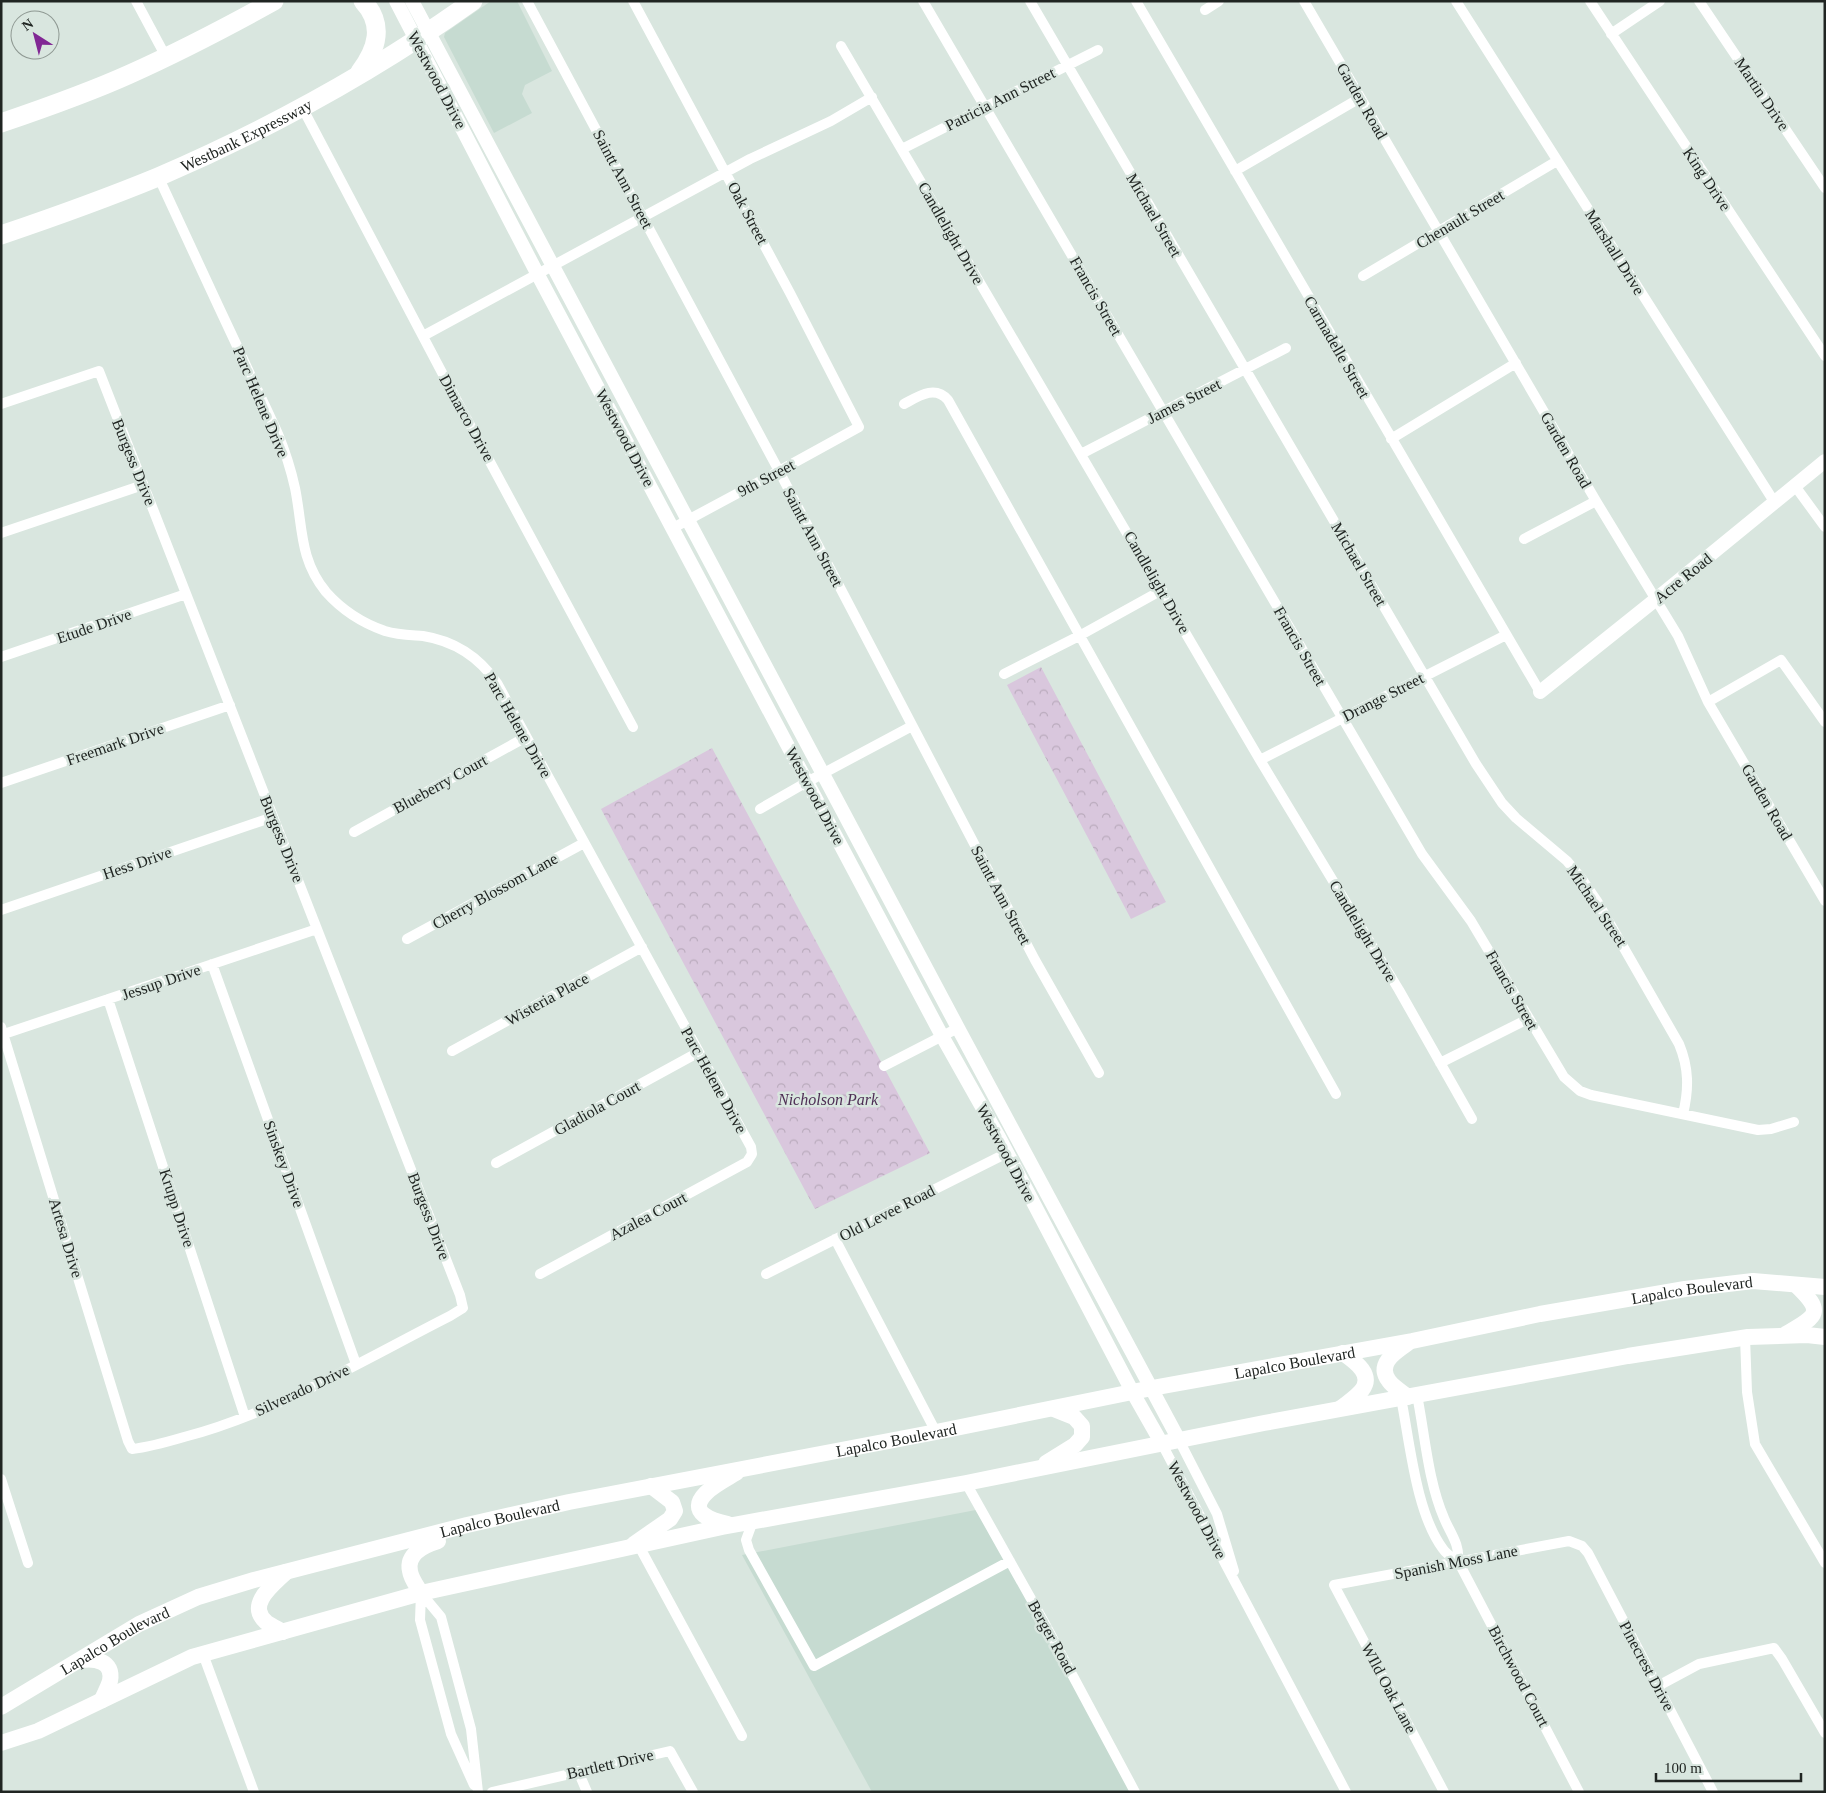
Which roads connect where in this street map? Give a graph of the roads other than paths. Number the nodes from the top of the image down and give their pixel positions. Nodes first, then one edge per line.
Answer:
1 (136, 1) edge
2 (274, 1) edge
3 (363, 1) edge
4 (396, 1) edge
5 (412, 1) edge
6 (473, 1) edge
7 (527, 1) edge
8 (633, 1) edge
9 (923, 1) edge
10 (1030, 1) edge
11 (1136, 1) edge
12 (1219, 1) edge
13 (1304, 1) edge
14 (1456, 1) edge
15 (1590, 1) edge
16 (1660, 1) edge
17 (1699, 1) edge
18 (1204, 10) dead end
19 (1611, 34) junction
20 (422, 36) junction
21 (841, 46) dead end
22 (1098, 50) dead end
23 (166, 57) junction
24 (1067, 66) junction
25 (356, 77) junction
26 (872, 97) junction
27 (1360, 98) junction
28 (984, 106) junction
29 (302, 107) junction
30 (1, 123) edge
31 (902, 148) junction
32 (1557, 161) junction
33 (726, 172) junction
34 (1235, 172) junction
35 (158, 176) junction
36 (1825, 188) edge
37 (644, 217) junction
38 (1438, 232) junction
39 (1, 235) edge
40 (554, 266) junction
41 (538, 275) junction
42 (1363, 276) dead end
43 (423, 336) junction
44 (1286, 348) dead end
45 (1825, 356) edge
46 (1516, 363) junction
47 (1245, 370) junction
48 (1, 404) edge
49 (904, 404) dead end
50 (1163, 412) junction
51 (859, 427) joint
52 (1391, 439) junction
53 (1081, 454) junction
54 (1825, 461) edge
55 (779, 471) junction
56 (142, 485) junction
57 (1795, 486) junction
58 (1596, 501) junction
59 (1775, 503) junction
60 (688, 520) junction
61 (1825, 527) edge
62 (673, 528) junction
63 (1, 533) edge
64 (1524, 539) dead end
65 (1162, 590) junction
66 (186, 594) junction
67 (1655, 600) junction
68 (1506, 634) junction
69 (1079, 636) junction
70 (1, 657) edge
71 (1004, 674) dead end
72 (1425, 676) junction
73 (1540, 692) joint
74 (1708, 702) junction
75 (230, 705) junction
76 (1343, 717) junction
77 (1825, 722) edge
78 (912, 726) junction
79 (633, 727) dead end
80 (526, 737) junction
81 (1260, 760) junction
82 (823, 773) junction
83 (807, 782) junction
84 (1, 783) edge
85 (760, 809) dead end
86 (273, 817) junction
87 (354, 832) dead end
88 (584, 843) junction
89 (1825, 901) edge
90 (1, 910) edge
91 (317, 929) junction
92 (407, 940) dead end
93 (642, 948) junction
94 (212, 964) junction
95 (108, 1000) junction
96 (1528, 1019) junction
97 (958, 1028) junction
98 (2, 1031) edge
99 (942, 1036) junction
100 (452, 1050) dead end
101 (699, 1052) junction
102 (1440, 1063) junction
103 (884, 1066) dead end
104 (1099, 1073) dead end
105 (1336, 1094) dead end
106 (1683, 1114) junction
107 (1472, 1119) dead end
108 (1794, 1122) dead end
109 (1007, 1153) junction
110 (752, 1154) joint
111 (496, 1163) dead end
112 (835, 1240) junction
113 (540, 1274) dead end
114 (766, 1274) dead end
115 (1796, 1284) junction
116 (1825, 1287) edge
117 (463, 1308) joint
118 (1784, 1335) junction
119 (1745, 1337) junction
120 (1825, 1337) edge
121 (1412, 1341) junction
122 (1343, 1353) junction
123 (356, 1364) junction
124 (1152, 1388) junction
125 (1133, 1393) junction
126 (1409, 1397) junction
127 (1054, 1409) junction
128 (1339, 1410) junction
129 (246, 1417) junction
130 (936, 1432) junction
131 (1179, 1440) junction
132 (1162, 1444) junction
133 (132, 1449) joint
134 (742, 1469) junction
135 (1038, 1469) junction
136 (1, 1479) edge
137 (966, 1483) junction
138 (651, 1486) junction
139 (504, 1518) junction
140 (753, 1521) junction
141 (732, 1525) junction
142 (1577, 1543) joint
143 (634, 1547) junction
144 (1010, 1561) junction
145 (1458, 1561) junction
146 (28, 1563) dead end
147 (1825, 1563) edge
148 (286, 1572) junction
149 (1334, 1585) joint
150 (1238, 1589) junction
151 (421, 1593) junction
152 (283, 1632) junction
153 (203, 1654) junction
154 (79, 1660) junction
155 (1658, 1686) junction
156 (102, 1700) junction
157 (1, 1707) edge
158 (1825, 1733) edge
159 (742, 1736) dead end
160 (1, 1743) edge
161 (578, 1771) junction
162 (254, 1792) edge
163 (478, 1792) edge
164 (492, 1792) edge
165 (587, 1792) edge
166 (693, 1792) edge
167 (1135, 1792) edge
168 (1346, 1792) edge
169 (1444, 1792) edge
170 (1579, 1792) edge
171 (1713, 1792) edge

1 - 23 street
2 - 23 highway
3 - 25 highway
4 - 20 street, Westwood Drive
5 - 20 street, Westwood Drive
6 - 20 highway, Westbank Expressway
7 - 37 street, Saintt Ann Street
8 - 33 street, Oak Street
9 - 28 street, Francis Street
10 - 24 street, Michael Street
11 - 34 street, Carmadelle Street
12 - 18 street
13 - 27 street, Garden Road
14 - 32 street, Marshall Drive
15 - 19 street, King Drive
16 - 19 street
17 - 36 street, Martin Drive
19 - 45 street, King Drive
20 - 25 highway, Westbank Expressway
20 - 40 street, Westwood Drive
20 - 41 street, Westwood Drive
21 - 26 street, Candlelight Drive
22 - 24 street, Patricia Ann Street
23 - 30 highway
24 - 28 street, Patricia Ann Street
24 - 47 street, Michael Street
25 - 29 highway, Westbank Expressway
26 - 31 street, Candlelight Drive
26 - 33 street
27 - 34 street
27 - 38 street, Garden Road
28 - 31 street, Patricia Ann Street
28 - 50 street, Francis Street
29 - 35 highway, Westbank Expressway
29 - 43 street, Dimarco Drive
31 - 53 street, Candlelight Drive
32 - 38 street, Chenault Street
32 - 59 street, Marshall Drive
33 - 37 street
33 - 51 street, Oak Street
34 - 52 street, Carmadelle Street
35 - 39 highway, Westbank Expressway
35 - 80 street, Parc Helene Drive
37 - 40 street
37 - 55 street, Saintt Ann Street
38 - 42 street, Chenault Street
38 - 46 street, Garden Road
40 - 41 street
40 - 60 street, Westwood Drive
41 - 43 street
41 - 62 street, Westwood Drive
43 - 79 street, Dimarco Drive
44 - 47 street, James Street
46 - 52 street
46 - 58 street, Garden Road
47 - 50 street, James Street
47 - 72 street, Michael Street
48 - 56 street, Burgess Drive
49 - 69 street
50 - 53 street, James Street
50 - 76 street, Francis Street
51 - 55 street, 9th Street
52 - 68 street, Carmadelle Street
53 - 65 street, Candlelight Drive
54 - 57 street, Acre Road
55 - 60 street, 9th Street
55 - 78 street, Saintt Ann Street
56 - 63 street
56 - 66 street, Burgess Drive
57 - 59 street, Acre Road
57 - 61 street
58 - 64 street
58 - 67 street, Garden Road
59 - 67 street, Acre Road
60 - 62 street, 9th Street
60 - 82 street, Westwood Drive
62 - 83 street, Westwood Drive
65 - 69 street
65 - 81 street, Candlelight Drive
66 - 70 street, Etude Drive
66 - 75 street, Burgess Drive
67 - 73 street, Acre Road
67 - 74 street, Garden Road
68 - 72 street, Drange Street
68 - 73 street, Carmadelle Street
69 - 71 street
69 - 105 street
72 - 76 street, Drange Street
72 - 106 street, Michael Street
74 - 77 street
74 - 89 street, Garden Road
75 - 84 street, Freemark Drive
75 - 86 street, Burgess Drive
76 - 81 street, Drange Street
76 - 96 street, Francis Street
78 - 82 street
78 - 104 street, Saintt Ann Street
80 - 87 street, Blueberry Court
80 - 88 street, Parc Helene Drive
81 - 102 street, Candlelight Drive
82 - 83 street
82 - 97 street, Westwood Drive
83 - 85 street
83 - 99 street, Westwood Drive
86 - 90 street, Hess Drive
86 - 91 street, Burgess Drive
88 - 92 street, Cherry Blossom Lane
88 - 93 street, Parc Helene Drive
91 - 94 street, Jessup Drive
91 - 117 street, Burgess Drive
93 - 100 street, Wisteria Place
93 - 101 street, Parc Helene Drive
94 - 95 street, Jessup Drive
94 - 123 street, Sinskey Drive
95 - 98 street, Jessup Drive
95 - 129 street, Krupp Drive
96 - 102 street
96 - 106 street, Francis Street
97 - 99 street
97 - 124 street, Westwood Drive
98 - 133 street, Artesa Drive
99 - 103 street
99 - 109 street, Westwood Drive
101 - 110 street, Parc Helene Drive
101 - 111 street, Gladiola Court
102 - 107 street, Candlelight Drive
106 - 108 street, Francis Street
109 - 112 street, Old Levee Road
109 - 125 street, Westwood Drive
110 - 113 street, Azalea Court
112 - 114 street, Old Levee Road
112 - 130 street
115 - 116 main road, Lapalco Boulevard
115 - 118 main road
115 - 121 main road, Lapalco Boulevard
117 - 123 street, Silverado Drive
118 - 119 main road
118 - 120 main road
119 - 126 main road
119 - 147 street
121 - 122 main road, Lapalco Boulevard
121 - 126 main road
122 - 124 main road, Lapalco Boulevard
122 - 128 main road
123 - 129 street, Silverado Drive
124 - 125 main road, Lapalco Boulevard
124 - 131 street, Westwood Drive
125 - 127 main road, Lapalco Boulevard
125 - 132 street, Westwood Drive
126 - 128 main road
126 - 145 street
126 - 145 street
127 - 130 main road, Lapalco Boulevard
127 - 135 main road
128 - 131 main road
129 - 133 street, Silverado Drive
130 - 134 main road, Lapalco Boulevard
131 - 132 main road
131 - 150 street, Westwood Drive
132 - 135 main road
132 - 150 street, Westwood Drive
134 - 138 main road, Lapalco Boulevard
134 - 141 main road
135 - 137 main road
136 - 146 street
137 - 140 main road
137 - 144 street, Berger Road
138 - 139 main road, Lapalco Boulevard
138 - 143 main road
139 - 148 main road, Lapalco Boulevard
139 - 151 main road
140 - 141 main road
140 - 144 street
141 - 143 main road
142 - 145 street, Spanish Moss Lane
142 - 155 street, Pinecrest Drive
143 - 151 main road
143 - 159 street
144 - 167 street, Berger Road
145 - 149 street, Spanish Moss Lane
145 - 170 street, Birchwood Court
148 - 152 main road
148 - 154 main road, Lapalco Boulevard
149 - 169 street, WIld Oak Lane
150 - 168 street, Westwood Drive
151 - 152 main road
151 - 163 street
151 - 163 street
152 - 153 main road
153 - 156 main road
153 - 162 street
154 - 156 main road
154 - 157 main road, Lapalco Boulevard
155 - 158 street
155 - 171 street, Pinecrest Drive
156 - 160 main road
161 - 164 street, Bartlett Drive
161 - 165 street
161 - 166 street, Bartlett Drive

